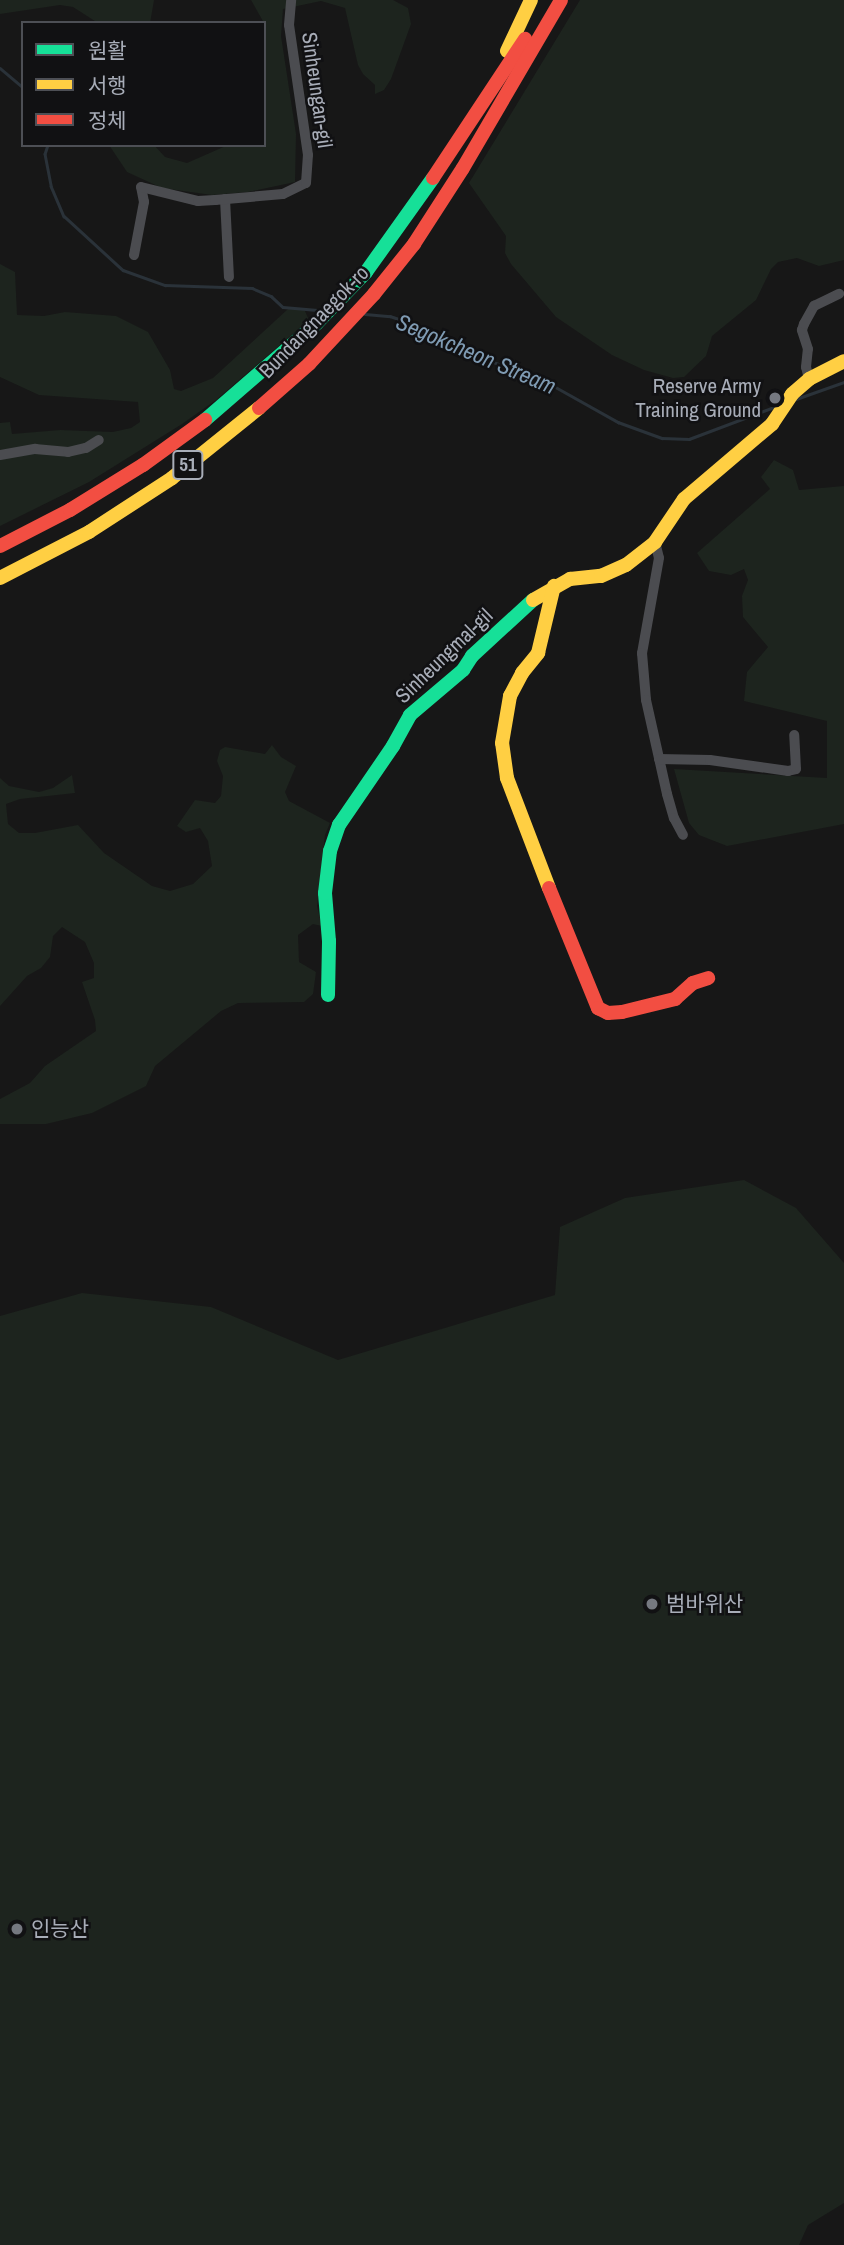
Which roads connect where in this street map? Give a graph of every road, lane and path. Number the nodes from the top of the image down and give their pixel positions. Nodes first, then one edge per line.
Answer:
1 (291, 0) edge
2 (531, 0) edge
3 (548, 0) edge
4 (561, 0) edge
5 (463, 135) junction
6 (225, 199) junction
7 (134, 255) dead end
8 (229, 277) dead end
9 (839, 294) dead end
10 (844, 361) edge
11 (808, 379) junction
12 (99, 440) dead end
13 (0, 455) edge
14 (655, 542) junction
15 (0, 546) edge
16 (0, 579) edge
17 (554, 586) junction
18 (794, 735) dead end
19 (659, 759) junction
20 (683, 835) dead end
21 (708, 978) dead end
22 (328, 995) dead end

1 - 6 street, Sinheungan-gil
2 - 5 main road
3 - 5 main road, Bundangnaegok-ro / 51
4 - 16 main road, Bundangnaegok-ro / 51
5 - 15 main road, Bundangnaegok-ro / 51
6 - 7 street, Sinheungan-gil
6 - 8 street
9 - 11 street
10 - 11 main road, Sinheungmal-gil
11 - 14 main road, Sinheungmal-gil
12 - 13 street
14 - 17 main road, Sinheungmal-gil
14 - 19 street
17 - 21 main road
17 - 22 main road, Sinheungmal-gil
18 - 19 street
19 - 20 street

